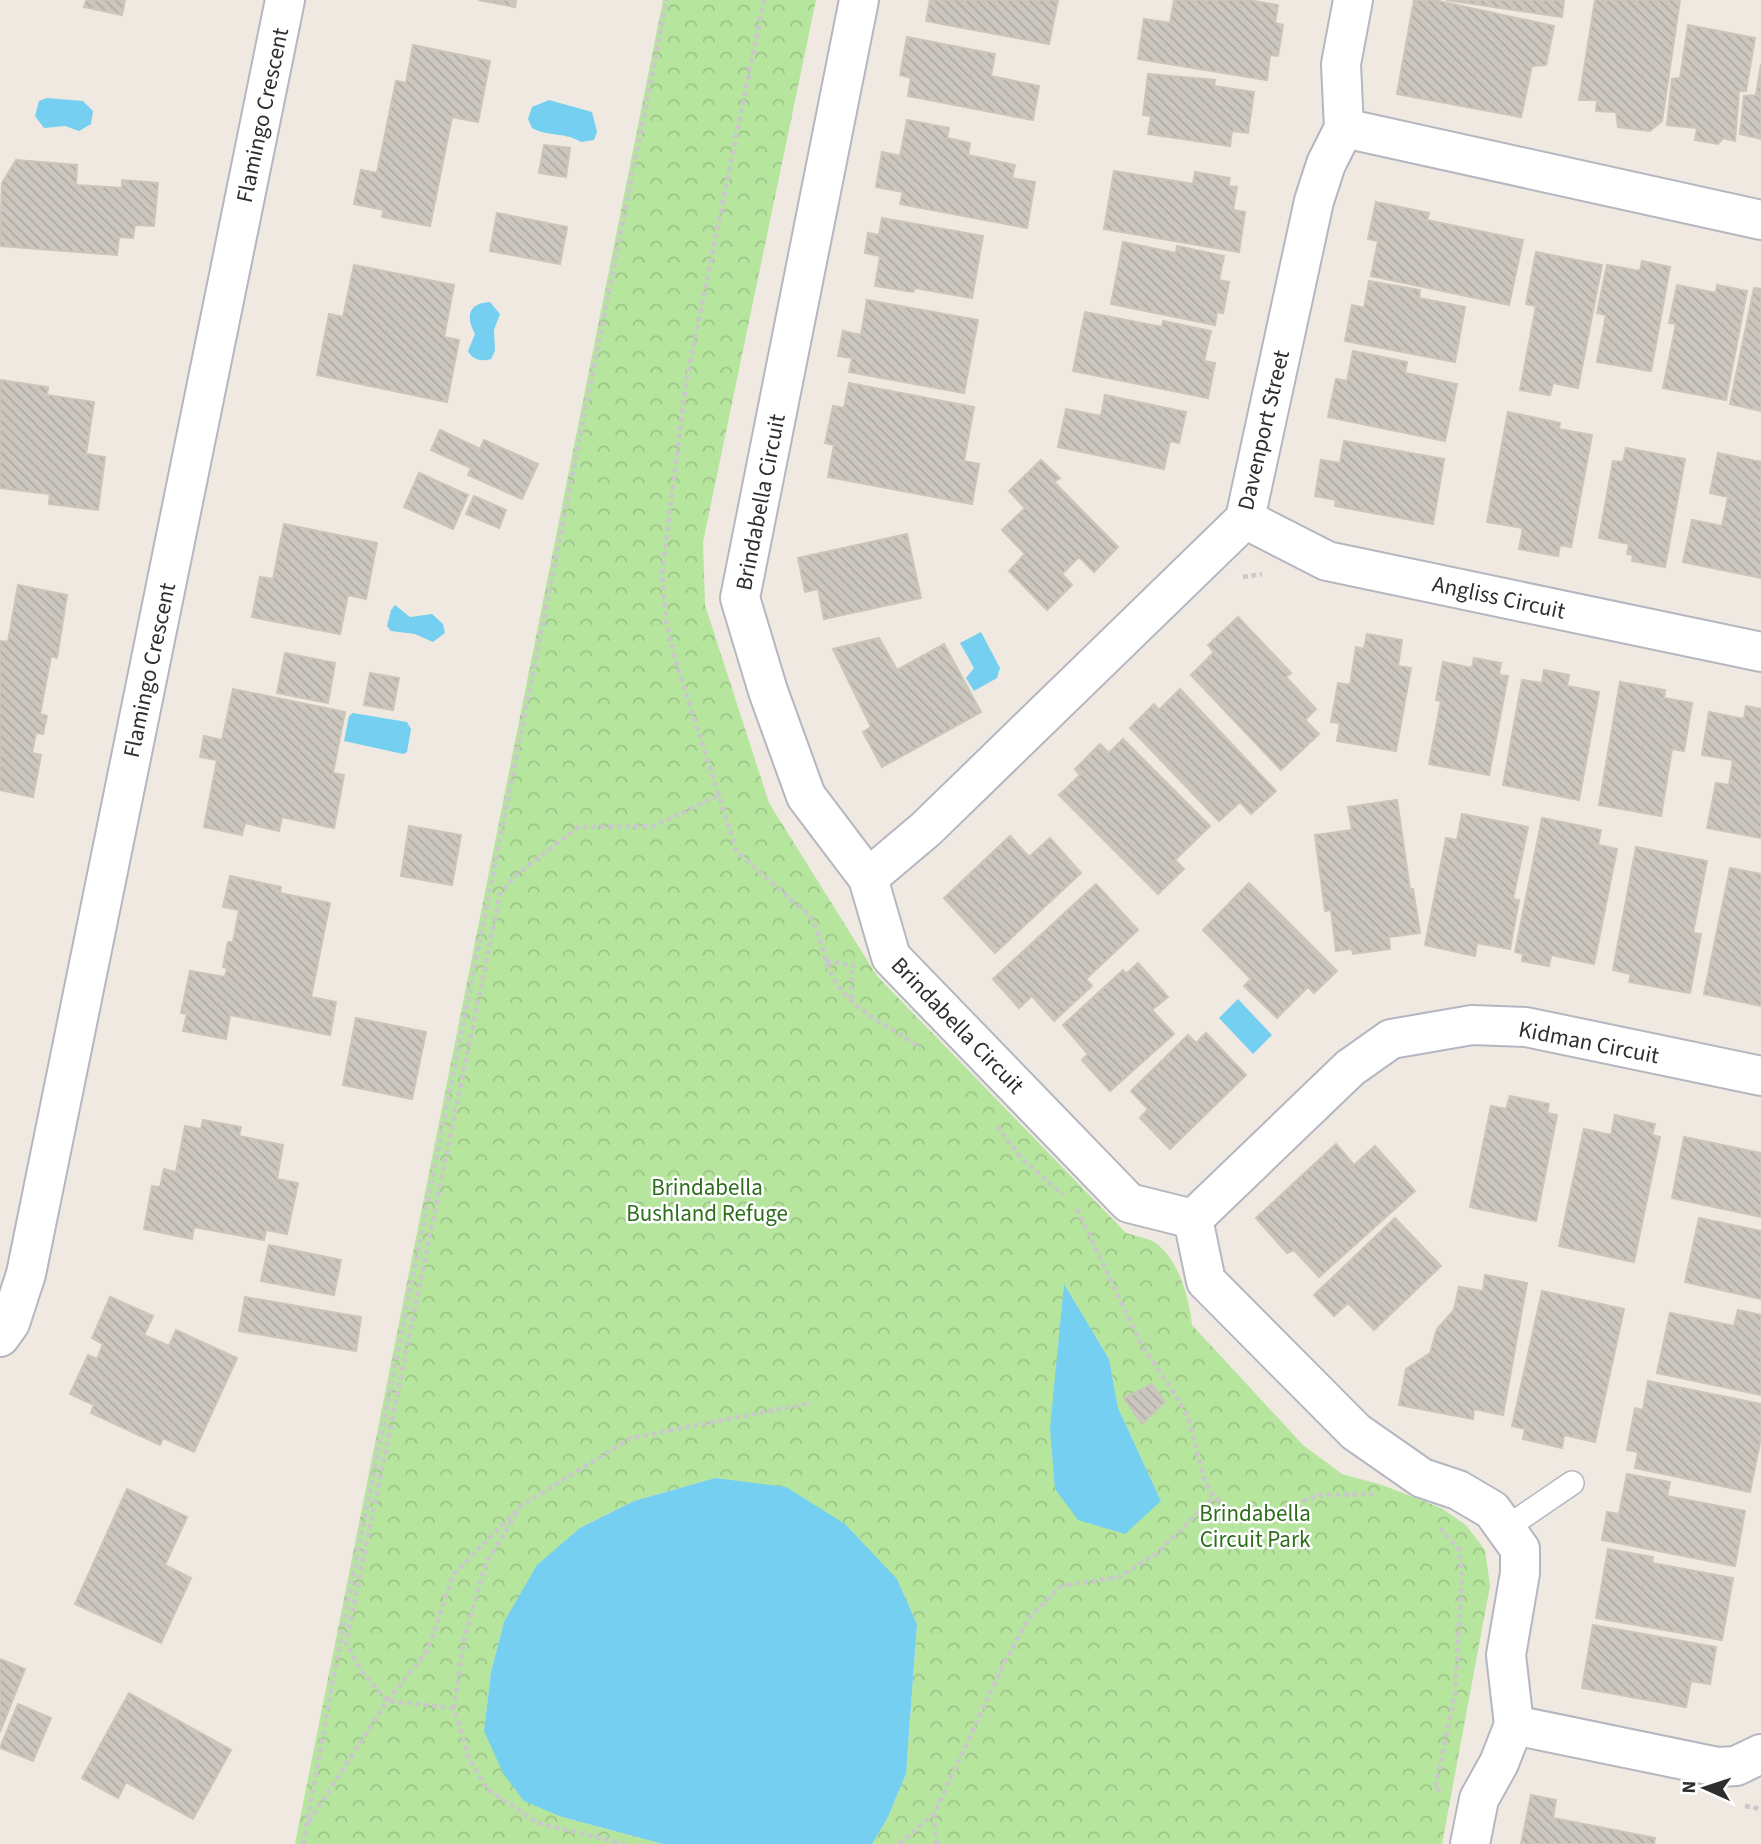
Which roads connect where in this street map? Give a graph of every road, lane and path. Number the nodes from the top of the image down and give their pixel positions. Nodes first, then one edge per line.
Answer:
1 (285, 0) edge
2 (667, 0) edge
3 (764, 0) edge
4 (859, 0) edge
5 (1353, 0) edge
6 (1344, 128) junction
7 (1761, 220) edge
8 (1245, 519) junction
9 (1270, 574) dead end
10 (1237, 579) dead end
11 (1761, 652) edge
12 (718, 796) junction
13 (868, 878) junction
14 (826, 961) junction
15 (866, 965) dead end
16 (853, 966) junction
17 (851, 999) junction
18 (923, 1050) dead end
19 (1761, 1076) edge
20 (995, 1120) dead end
21 (1067, 1199) dead end
22 (1076, 1208) dead end
23 (1193, 1219) junction
24 (0, 1336) edge
25 (811, 1403) dead end
26 (1572, 1483) dead end
27 (1386, 1496) dead end
28 (1214, 1497) junction
29 (522, 1505) junction
30 (1436, 1525) dead end
31 (1506, 1528) junction
32 (387, 1701) junction
33 (454, 1708) junction
34 (1514, 1724) junction
35 (1761, 1754) edge
36 (1479, 1799) junction
37 (1734, 1804) dead end
38 (1761, 1809) edge
39 (934, 1814) junction
40 (307, 1826) junction
41 (303, 1844) edge
42 (626, 1844) edge
43 (900, 1844) edge
44 (937, 1844) edge
45 (1470, 1844) edge

1 - 24 street, Flamingo Crescent
2 - 40 path
3 - 12 path
4 - 13 street, Brindabella Circuit
5 - 6 street, Davenport Street
6 - 7 street
6 - 8 street, Davenport Street
8 - 11 street, Angliss Circuit
8 - 13 street, Davenport Street
9 - 10 path
12 - 14 path
12 - 32 path
13 - 23 street, Brindabella Circuit
14 - 16 path
14 - 17 path
15 - 16 path
16 - 17 path
17 - 18 path
19 - 23 street, Kidman Circuit
20 - 21 path
22 - 28 path
23 - 31 street
25 - 29 path
26 - 31 lane
27 - 28 path
28 - 39 path
29 - 32 path
29 - 33 path
30 - 36 path
31 - 34 street
32 - 33 path
32 - 40 path
33 - 42 path
34 - 35 street
34 - 36 street
36 - 45 street
37 - 38 path
39 - 43 path
39 - 44 path
40 - 41 path

